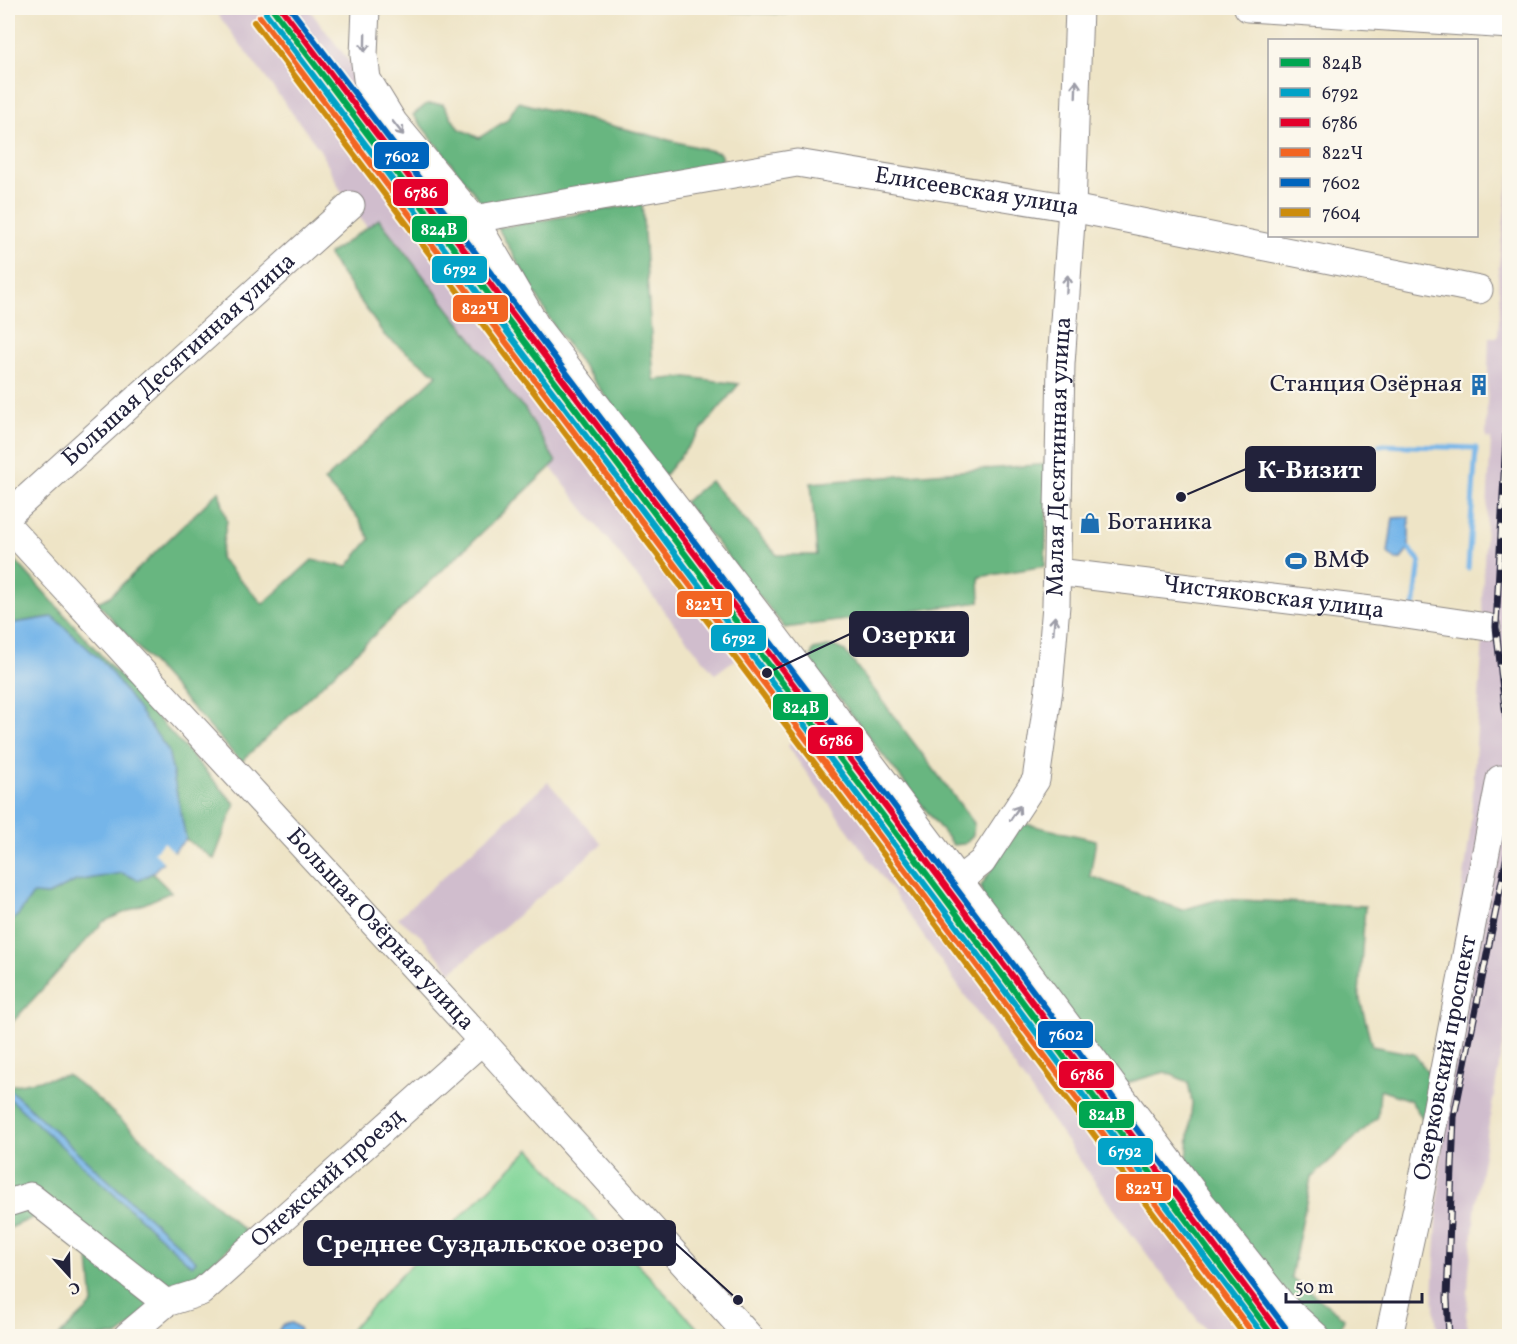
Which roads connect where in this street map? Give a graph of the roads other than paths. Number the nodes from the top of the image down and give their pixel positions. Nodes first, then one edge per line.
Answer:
1 (366, 8) edge
2 (1079, 8) edge
3 (1248, 8) edge
4 (1509, 25) edge
5 (351, 205) dead end
6 (1072, 208) junction
7 (474, 219) junction
8 (1479, 290) dead end
9 (8, 515) edge
10 (8, 526) edge
11 (1057, 572) junction
12 (1487, 627) dead end
13 (1500, 779) dead end
14 (982, 862) junction
15 (960, 880) junction
16 (977, 903) junction
17 (482, 1041) junction
18 (8, 1203) edge
19 (166, 1303) junction
20 (127, 1336) edge
21 (749, 1336) edge
22 (1316, 1336) edge
23 (1389, 1336) edge

1 -> 7 street
6 -> 2 street, Малая Десятинная улица
3 - 4 street
5 - 9 street, Большая Десятинная улица
6 - 7 street, Елисеевская улица
6 - 8 street, Елисеевская улица
11 -> 6 street, Малая Десятинная улица
7 - 15 street
10 - 17 street, Большая Озёрная улица
11 - 12 street, Чистяковская улица
14 -> 11 street, Малая Десятинная улица
13 - 23 street, Озерковский проспект
14 - 15 street, Малая Десятинная улица
14 - 16 street
15 - 16 street
16 - 22 street
17 - 19 street, Онежский проезд
17 - 21 street, Большая Озёрная улица
18 - 19 street
19 - 20 street

